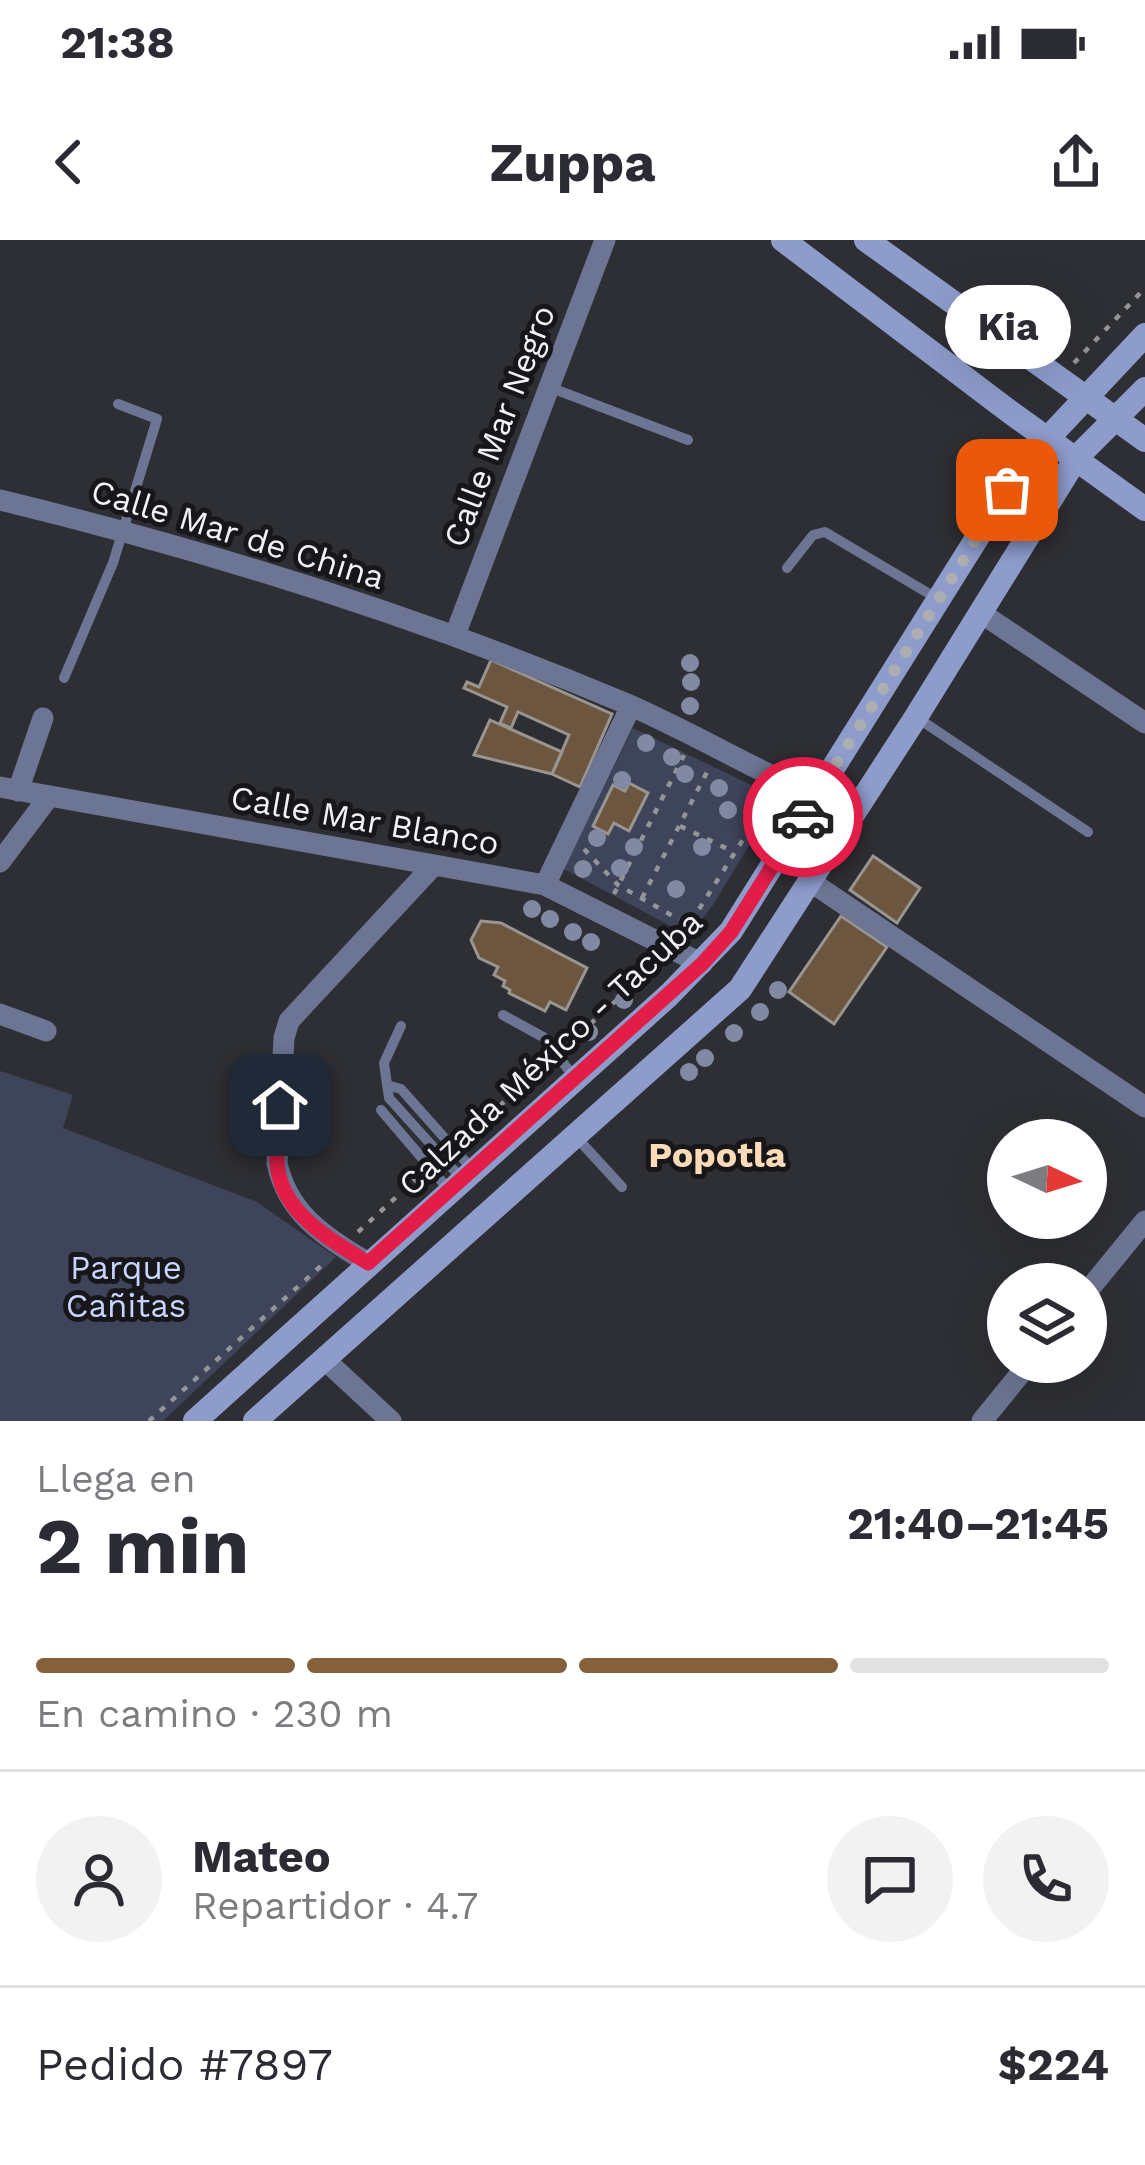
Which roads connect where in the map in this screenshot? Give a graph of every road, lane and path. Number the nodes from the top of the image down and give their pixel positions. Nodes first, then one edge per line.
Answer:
1 (605, 240) edge
2 (783, 240) edge
3 (866, 240) edge
4 (1145, 335) edge
5 (549, 387) junction
6 (1145, 389) edge
7 (1086, 398) junction
8 (118, 404) dead end
9 (1117, 418) junction
10 (1049, 437) junction
11 (688, 440) dead end
12 (1145, 440) edge
13 (1077, 458) junction
14 (0, 500) edge
15 (1145, 509) edge
16 (123, 530) junction
17 (787, 568) dead end
18 (938, 599) junction
19 (981, 613) junction
20 (455, 635) junction
21 (64, 678) dead end
22 (631, 706) junction
23 (916, 717) junction
24 (43, 718) dead end
25 (1145, 723) edge
26 (694, 736) junction
27 (709, 767) dead end
28 (781, 781) junction
29 (9, 789) edge
30 (816, 797) junction
31 (48, 798) junction
32 (680, 826) junction
33 (1088, 832) dead end
34 (580, 844) dead end
35 (735, 853) junction
36 (0, 862) edge
37 (432, 867) junction
38 (811, 882) junction
39 (544, 885) junction
40 (618, 885) junction
41 (642, 898) junction
42 (603, 916) junction
43 (702, 964) junction
44 (649, 971) dead end
45 (0, 1014) edge
46 (503, 1015) dead end
47 (400, 1026) dead end
48 (46, 1031) dead end
49 (557, 1054) junction
50 (575, 1078) junction
51 (388, 1091) junction
52 (1145, 1107) edge
53 (381, 1110) dead end
54 (577, 1138) junction
55 (453, 1148) junction
56 (429, 1167) junction
57 (462, 1181) junction
58 (622, 1187) dead end
59 (1145, 1221) edge
60 (342, 1246) junction
61 (368, 1263) junction
62 (1107, 1267) edge
63 (324, 1359) junction
64 (1013, 1383) edge
65 (149, 1421) edge
66 (195, 1421) edge
67 (255, 1421) edge
68 (391, 1421) edge
69 (982, 1421) edge

1 - 5 street, Calle Mar Negro
2 - 10 main road
3 - 7 main road
4 - 7 main road, Calzada México - Tacuba
5 - 11 lane
5 - 20 street, Calle Mar Negro
6 - 9 main road
7 - 9 main road
7 - 10 main road, Calzada México - Tacuba
8 - 16 lane
9 - 12 main road
9 - 13 main road
10 - 13 main road
10 - 18 main road, Calzada México - Tacuba
13 - 15 main road
13 - 19 main road
14 - 16 street, Calle Mar de China
16 - 20 street, Calle Mar de China
16 - 21 lane
17 - 18 lane
18 - 30 main road, Calzada México - Tacuba
19 - 23 main road
19 - 25 street
20 - 22 street, Calle Mar de China
22 - 26 street, Calle Mar de China
22 - 39 street
23 - 33 lane
23 - 38 main road
24 - 29 street
26 - 28 street, Calle Mar de China
26 - 40 path
27 - 32 path
28 - 30 street, Calle Mar de China
28 - 35 path
29 - 31 street, Calle Mar Blanco
30 - 43 main road, Calzada México - Tacuba
31 - 36 street
31 - 37 street, Calle Mar Blanco
32 - 35 path
32 - 41 path
34 - 40 path
35 - 41 path
37 - 39 street, Calle Mar Blanco
37 - 60 street
38 - 52 street
38 - 54 main road
39 - 42 street, Calle Mar Blanco
40 - 41 path
40 - 42 path
42 - 43 street, Calle Mar Blanco
43 - 50 main road, Calzada México - Tacuba
44 - 49 path
45 - 48 street
46 - 49 lane
47 - 51 lane
49 - 50 lane
49 - 55 path
50 - 57 main road, Calzada México - Tacuba
51 - 55 lane
51 - 57 lane
53 - 56 lane
54 - 58 lane
54 - 63 main road
55 - 57 lane
56 - 57 lane
56 - 60 path
57 - 61 main road, Calzada México - Tacuba
59 - 62 street
60 - 61 street
60 - 65 path
61 - 66 main road, Calzada México - Tacuba
63 - 67 main road
63 - 68 street
64 - 69 street

